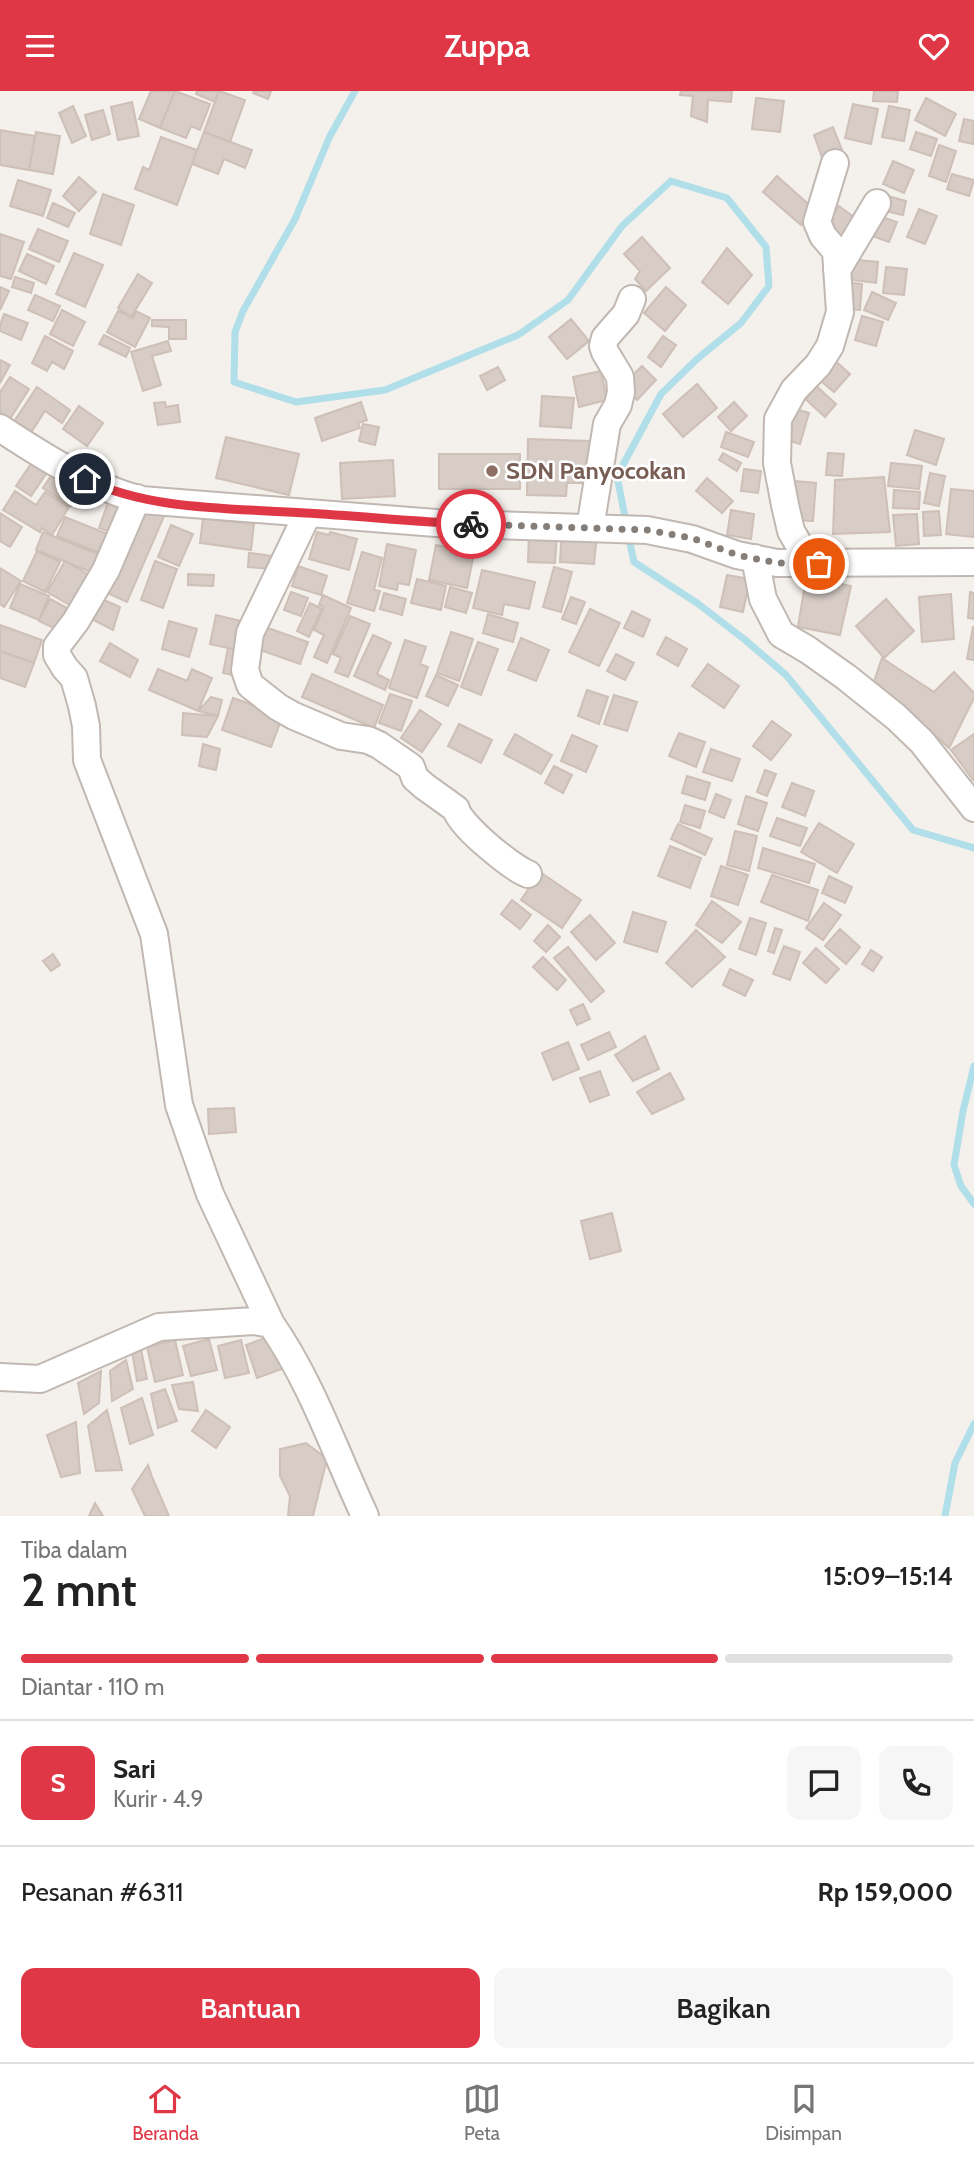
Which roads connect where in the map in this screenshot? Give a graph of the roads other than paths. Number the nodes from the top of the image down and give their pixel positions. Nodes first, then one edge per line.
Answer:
1 (835, 163) dead end
2 (877, 203) dead end
3 (837, 270) junction
4 (632, 299) dead end
5 (0, 428) edge
6 (137, 498) junction
7 (308, 513) junction
8 (594, 528) junction
9 (755, 558) junction
10 (974, 562) edge
11 (810, 564) junction
12 (974, 808) edge
13 (528, 874) dead end
14 (271, 1324) junction
15 (0, 1377) edge
16 (365, 1516) edge

1 - 3 street
2 - 3 street
3 - 11 street
4 - 8 street
5 - 6 street
6 - 7 street
6 - 14 street
7 - 8 street
7 - 13 street
8 - 9 street
9 - 11 street
9 - 12 street
10 - 11 street
14 - 15 street
14 - 16 street

